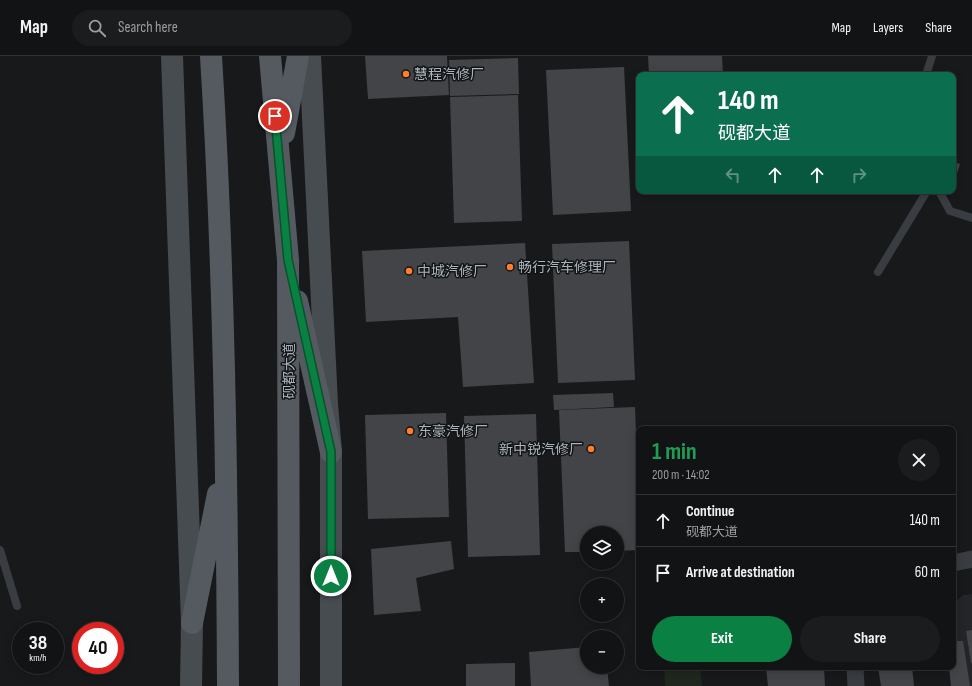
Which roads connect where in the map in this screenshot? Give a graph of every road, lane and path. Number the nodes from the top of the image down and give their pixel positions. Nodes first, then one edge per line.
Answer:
1 (211, 56) edge
2 (270, 56) edge
3 (298, 56) edge
4 (310, 56) edge
5 (932, 56) edge
6 (170, 61) edge
7 (927, 72) edge
8 (279, 162) junction
9 (925, 194) edge
10 (941, 194) edge
11 (972, 218) edge
12 (288, 260) junction
13 (878, 272) dead end
14 (226, 450) junction
15 (331, 452) junction
16 (0, 550) edge
17 (972, 559) edge
18 (956, 562) edge
19 (17, 606) dead end
20 (192, 623) junction
21 (855, 670) edge
22 (191, 686) edge
23 (228, 686) edge
24 (289, 686) edge
25 (331, 686) edge
26 (856, 686) edge

1 - 14 main road
2 - 8 main road, 砚都大道
3 - 8 main road
4 - 15 street
5 - 7 lane
6 - 20 street
8 - 12 main road, 砚都大道
9 - 13 lane
10 - 11 lane
12 - 15 main road
12 - 24 main road, 砚都大道
14 - 20 main road
14 - 23 main road
15 - 25 street
16 - 19 lane
17 - 18 street
20 - 22 street
21 - 26 street

